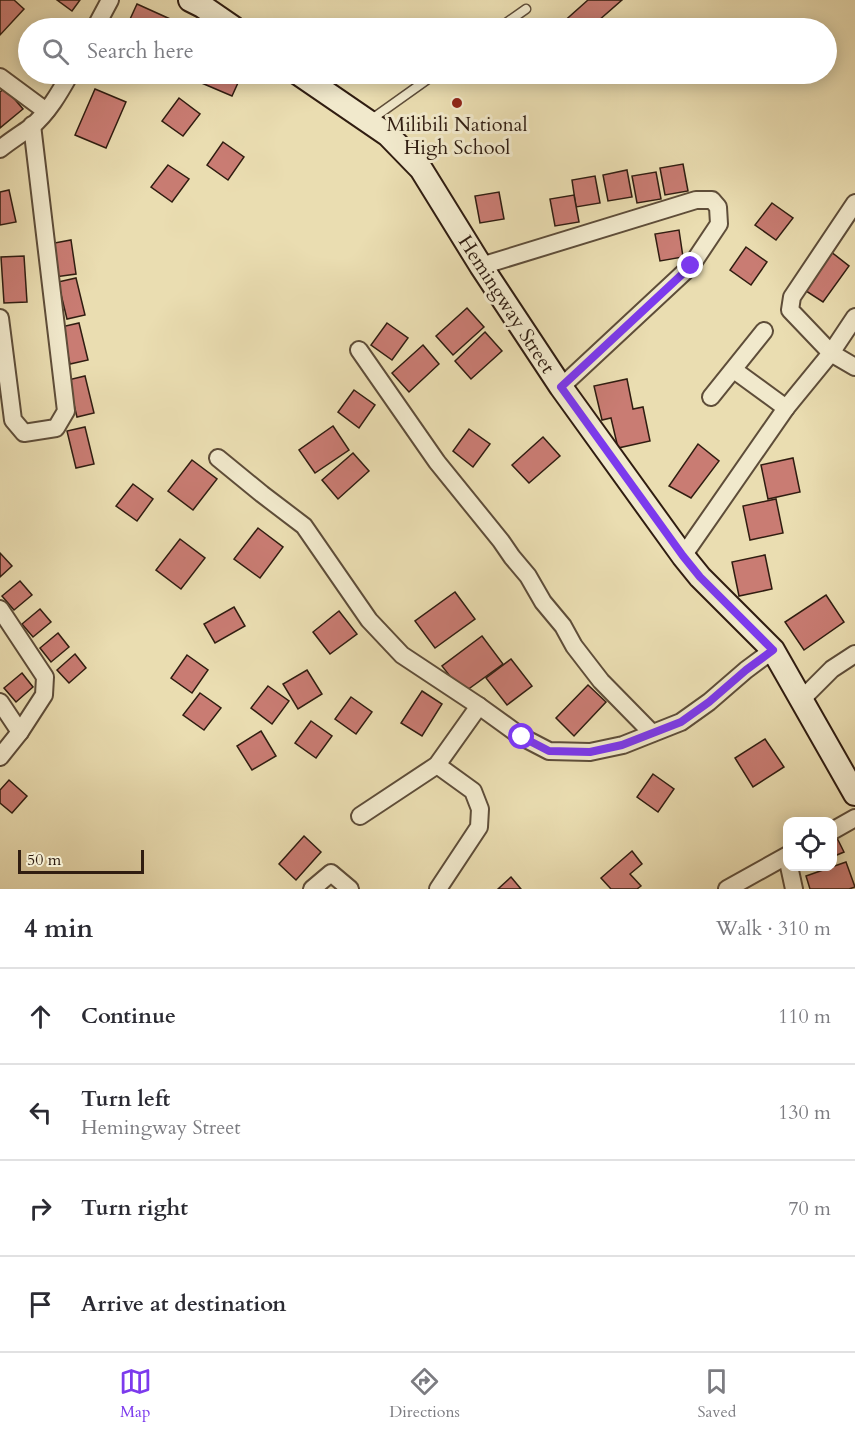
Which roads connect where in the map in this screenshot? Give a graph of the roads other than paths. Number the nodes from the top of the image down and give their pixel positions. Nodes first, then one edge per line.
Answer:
1 (110, 0) edge
2 (190, 0) edge
3 (526, 9) dead end
4 (100, 18) edge
5 (219, 18) edge
6 (513, 18) edge
7 (0, 77) edge
8 (64, 84) edge
9 (314, 84) edge
10 (421, 84) edge
11 (46, 111) junction
12 (368, 121) junction
13 (32, 125) junction
14 (0, 149) edge
15 (855, 203) edge
16 (481, 266) junction
17 (855, 317) edge
18 (0, 318) edge
19 (764, 331) dead end
20 (359, 350) dead end
21 (831, 353) junction
22 (855, 367) edge
23 (734, 370) junction
24 (561, 387) junction
25 (711, 397) dead end
26 (786, 408) junction
27 (218, 458) dead end
28 (683, 556) junction
29 (0, 609) edge
30 (773, 650) junction
31 (855, 654) edge
32 (801, 700) junction
33 (0, 702) edge
34 (479, 706) junction
35 (20, 732) junction
36 (652, 733) junction
37 (0, 757) edge
38 (436, 765) junction
39 (855, 794) edge
40 (360, 816) dead end
41 (855, 818) edge
42 (837, 828) edge
43 (783, 858) edge
44 (790, 871) edge
45 (312, 889) edge
46 (350, 889) edge
47 (438, 889) edge
48 (726, 889) edge
49 (794, 889) edge

1 - 4 street
2 - 5 main road
3 - 6 lane
7 - 11 street
8 - 11 street
9 - 12 main road, Hemingway Street
10 - 12 lane
11 - 13 street
12 - 16 main road, Hemingway Street
13 - 14 street
13 - 18 street
15 - 21 street
16 - 24 main road, Hemingway Street
16 - 24 street
17 - 21 street
19 - 23 street
20 - 36 street
21 - 22 street
21 - 26 street
23 - 25 street
23 - 26 street
24 - 28 main road, Hemingway Street
26 - 28 street
27 - 34 street
28 - 30 main road, Hemingway Street
29 - 35 street
30 - 32 main road, Hemingway Street
30 - 36 street
31 - 32 street
32 - 39 main road, Hemingway Street
33 - 35 street
34 - 36 street
34 - 38 street
35 - 37 street
38 - 40 street
38 - 47 street
41 - 42 street
43 - 48 street
44 - 49 street
45 - 46 street

